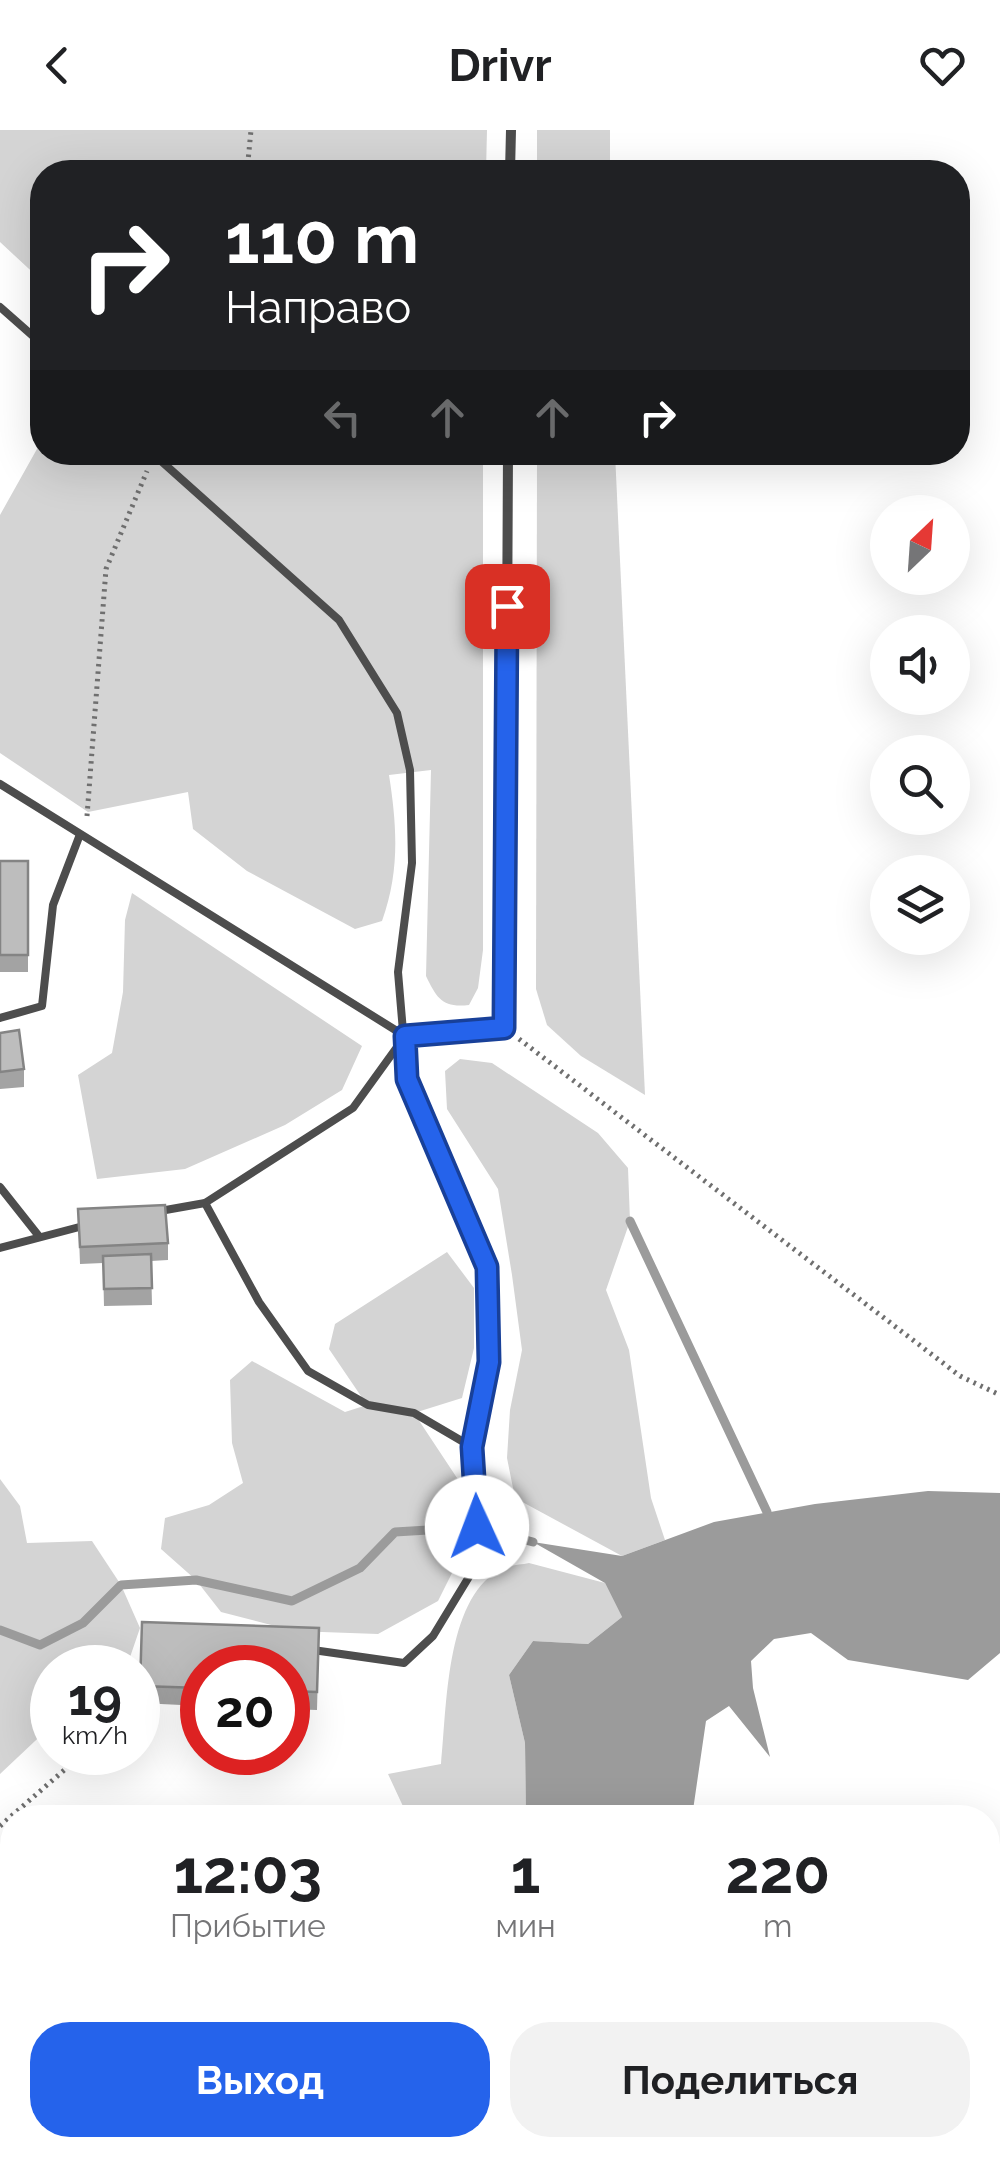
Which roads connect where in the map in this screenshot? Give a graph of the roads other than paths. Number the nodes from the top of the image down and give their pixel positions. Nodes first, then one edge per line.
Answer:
1 (510, 130) edge
2 (510, 160) edge
3 (0, 306) edge
4 (30, 333) edge
5 (164, 465) edge
6 (508, 465) edge
7 (0, 784) edge
8 (79, 837) junction
9 (0, 1018) edge
10 (504, 1028) joint
11 (405, 1036) junction
12 (0, 1187) edge
13 (205, 1202) junction
14 (150, 1213) edge
15 (94, 1224) edge
16 (38, 1234) junction
17 (0, 1248) edge
18 (472, 1447) junction
19 (310, 1649) edge

1 - 2 street
3 - 4 lane
5 - 11 lane
6 - 10 street
7 - 8 lane
8 - 9 lane
8 - 11 lane
10 - 11 lane
11 - 13 lane
11 - 18 lane
12 - 16 lane
13 - 14 lane
13 - 18 lane
15 - 16 lane
16 - 17 lane
18 - 19 lane

